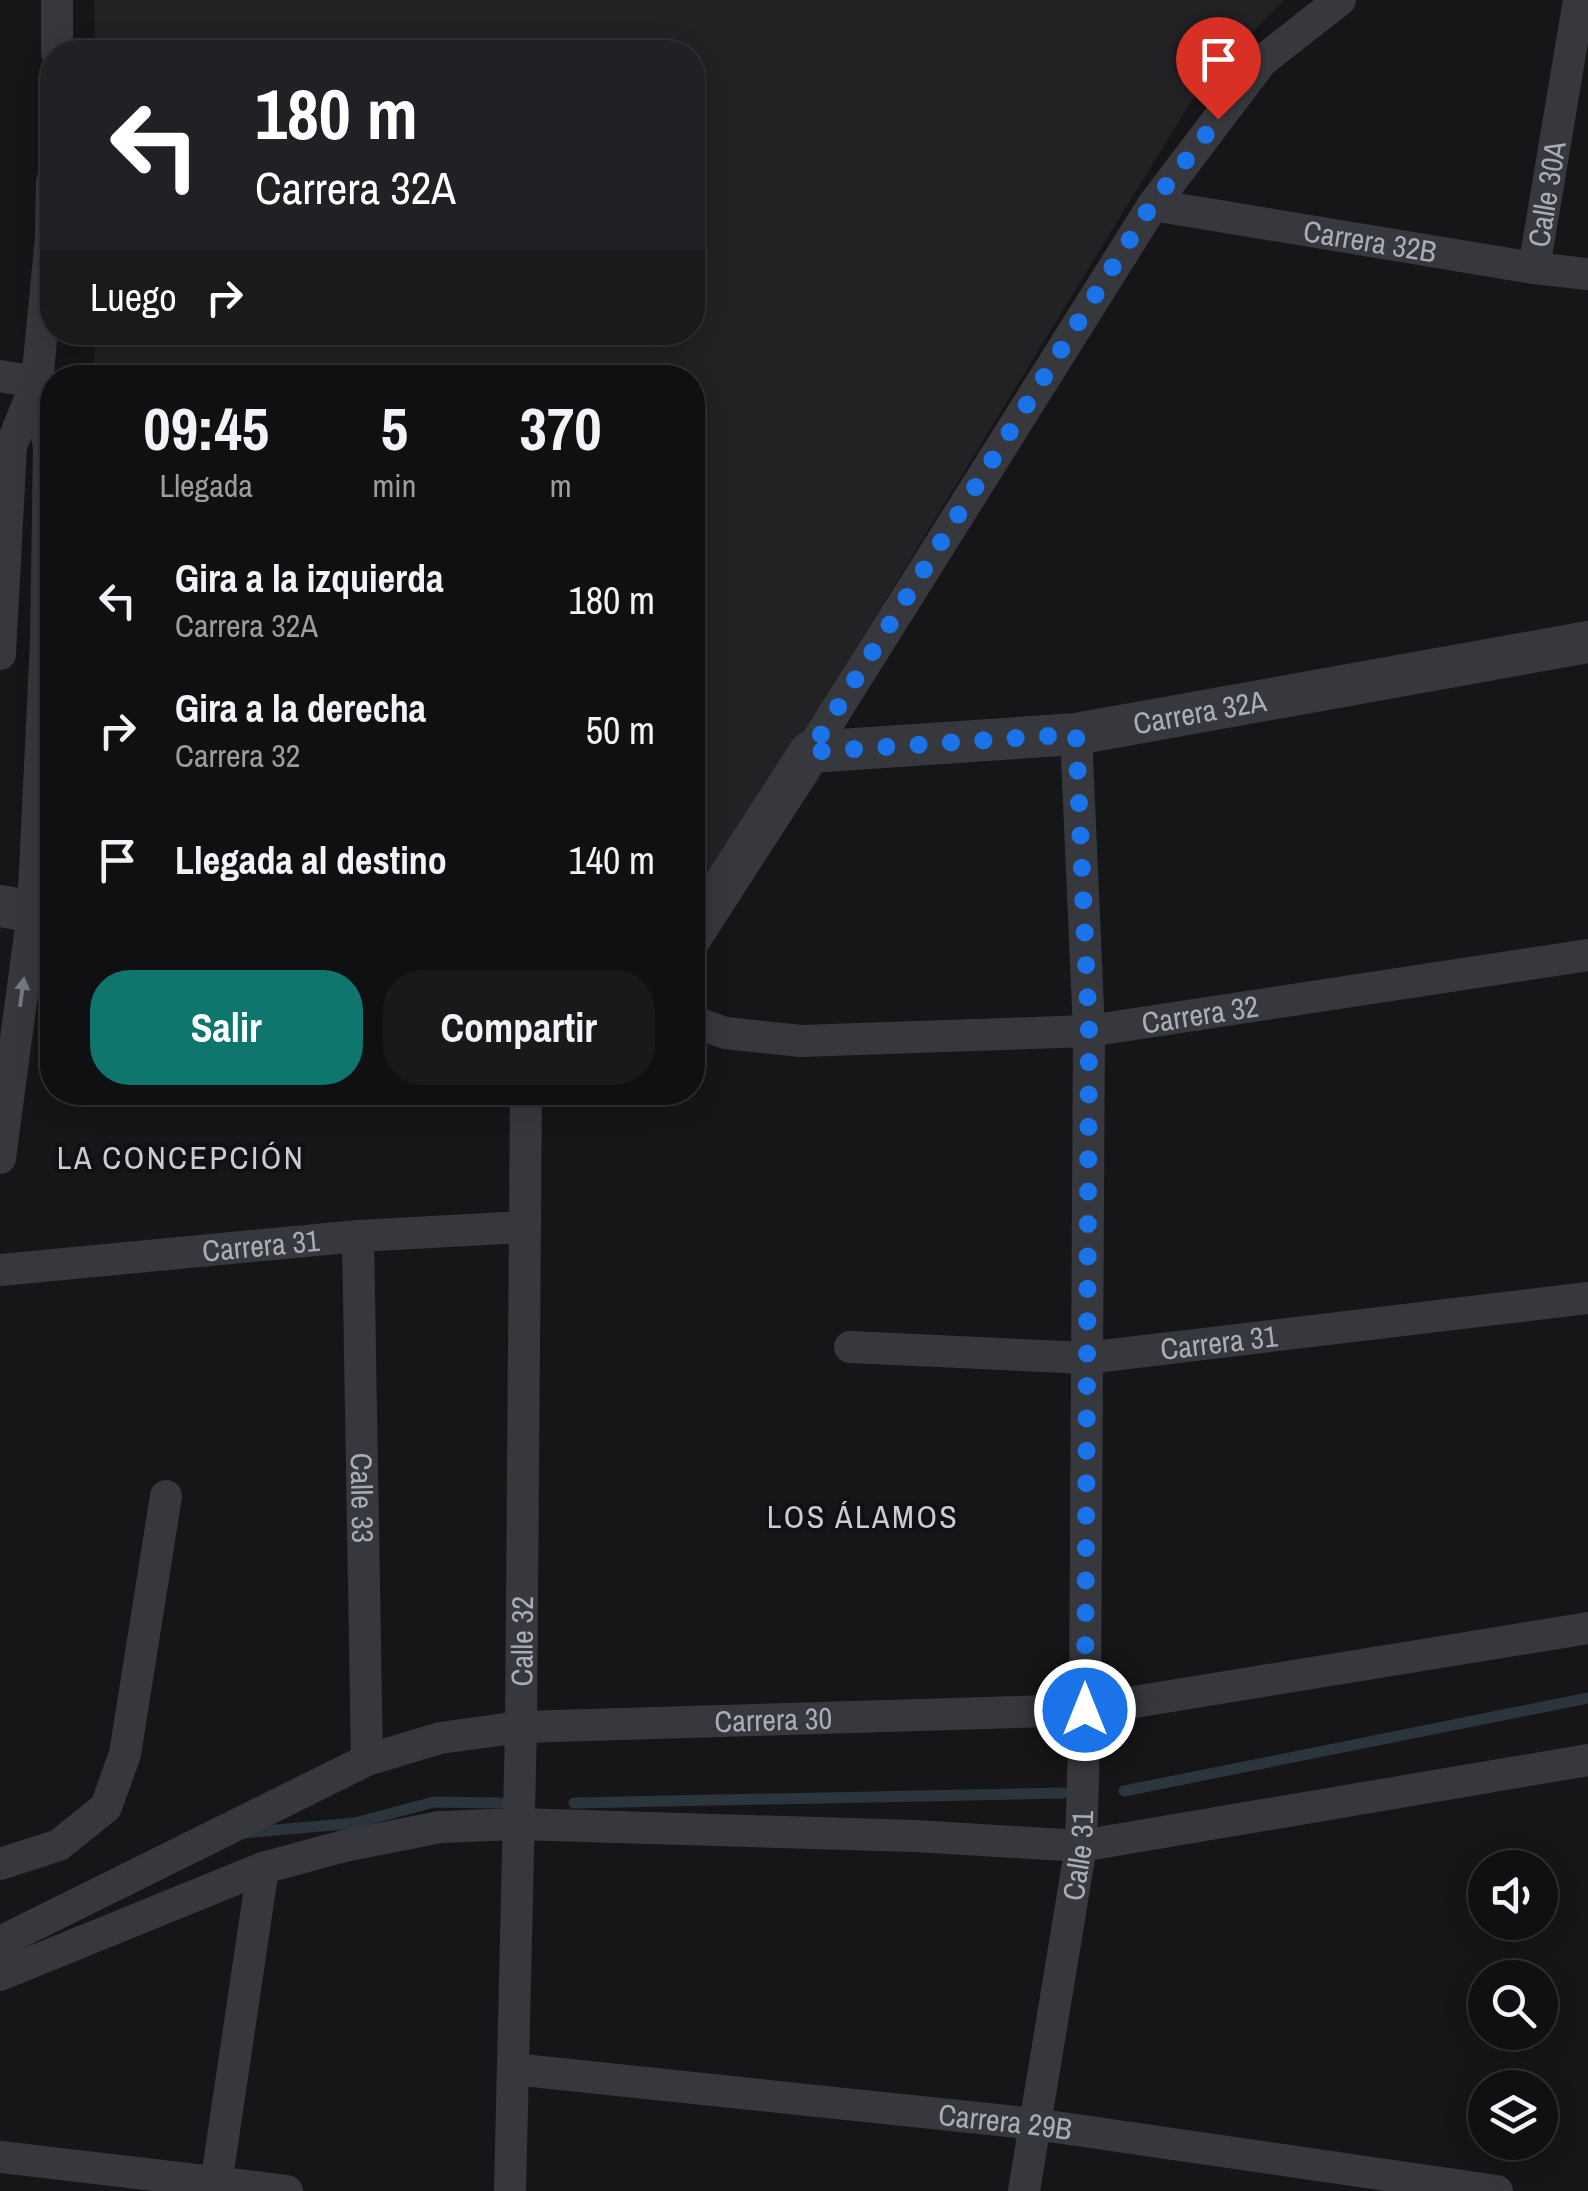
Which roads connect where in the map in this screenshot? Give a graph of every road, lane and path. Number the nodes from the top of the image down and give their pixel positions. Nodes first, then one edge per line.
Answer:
1 (57, 0) edge
2 (1340, 0) edge
3 (1580, 0) edge
4 (57, 40) edge
5 (1152, 204) junction
6 (1534, 268) junction
7 (1588, 274) edge
8 (40, 345) edge
9 (0, 376) edge
10 (37, 382) junction
11 (40, 398) edge
12 (0, 636) edge
13 (40, 641) edge
14 (1588, 642) edge
15 (0, 654) edge
16 (40, 732) edge
17 (1076, 734) junction
18 (810, 752) junction
19 (28, 911) edge
20 (705, 916) edge
21 (1588, 955) edge
22 (705, 1025) edge
23 (1089, 1031) junction
24 (526, 1105) edge
25 (0, 1158) edge
26 (524, 1227) junction
27 (358, 1236) junction
28 (0, 1270) edge
29 (1588, 1298) edge
30 (850, 1347) dead end
31 (1086, 1358) junction
32 (166, 1496) dead end
33 (1588, 1628) edge
34 (1085, 1710) junction
35 (520, 1727) junction
36 (367, 1760) junction
37 (1588, 1760) edge
38 (518, 1824) junction
39 (1080, 1846) junction
40 (0, 1864) edge
41 (264, 1868) junction
42 (0, 1942) edge
43 (0, 1975) edge
44 (513, 2069) junction
45 (1035, 2124) junction
46 (0, 2157) edge
47 (271, 2189) edge
48 (215, 2191) edge
49 (510, 2191) edge
50 (1024, 2191) edge
51 (1497, 2191) edge

1 - 4 street
2 - 5 street
3 - 6 street, Calle 30A
5 - 6 street, Carrera 32B
5 - 18 street
6 - 7 street, Carrera 32B
8 - 10 street
9 - 10 street
10 - 11 street
10 - 12 street
12 - 13 street
12 - 15 street
14 - 17 street, Carrera 32A
16 - 19 street
17 - 18 street, Carrera 32A
17 - 23 street, Calle 31
18 - 20 street
25 -> 19 street
21 - 23 street, Carrera 32
22 - 23 street, Carrera 32
23 - 31 street, Calle 31
24 - 26 street, Calle 32
26 - 27 street, Carrera 31
26 - 35 street, Calle 32
27 - 28 street, Carrera 31
27 - 36 street, Calle 33
29 - 31 street, Carrera 31
30 - 31 street, Carrera 31
31 - 34 street, Calle 31
32 - 40 street
33 - 34 street, Carrera 30
34 - 35 street, Carrera 30
34 - 39 street, Calle 31
35 - 36 street, Carrera 30
35 - 38 street, Calle 32
36 - 42 street, Carrera 30
37 - 39 street
38 - 39 street
38 - 41 street
38 - 44 street, Calle 32
39 - 45 street, Calle 31
41 - 43 street
41 - 48 street
44 - 45 street, Carrera 29B
44 - 49 street, Calle 32
45 - 50 street, Calle 31
45 - 51 street, Carrera 29B
46 - 47 street, bridge

